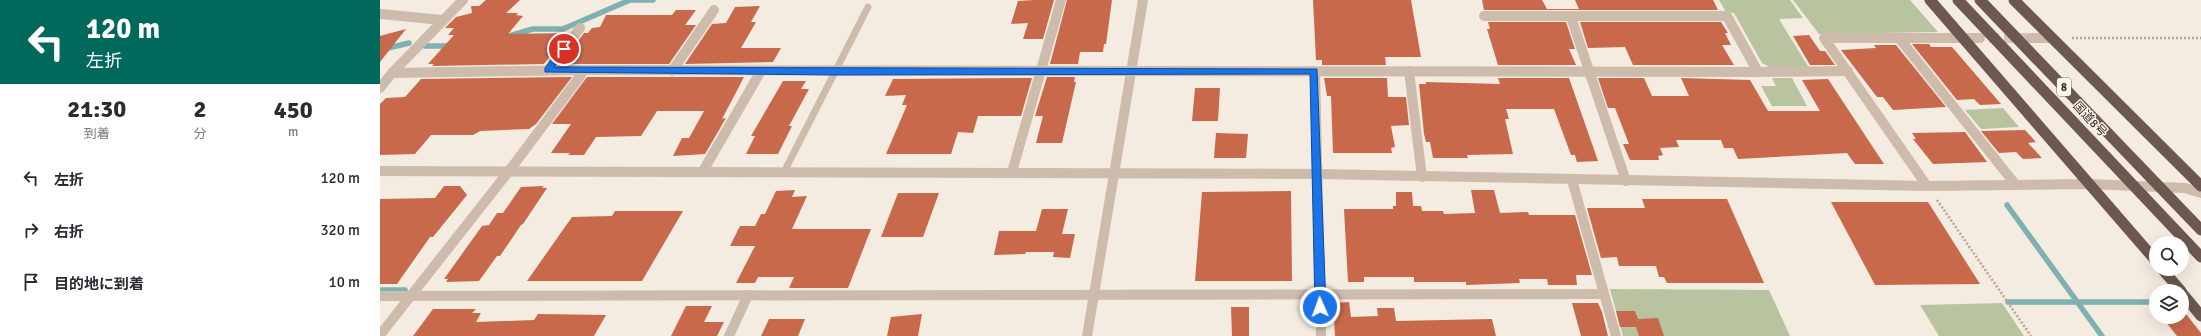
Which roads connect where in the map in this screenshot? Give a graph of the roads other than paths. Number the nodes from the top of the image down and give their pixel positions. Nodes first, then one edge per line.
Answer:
1 (463, 0) edge
2 (1061, 0) edge
3 (1143, 0) edge
4 (1930, 0) edge
5 (1958, 0) edge
6 (1980, 0) edge
7 (1991, 0) edge
8 (2014, 0) edge
9 (868, 7) dead end
10 (714, 10) dead end
11 (380, 14) edge
12 (1484, 16) dead end
13 (1571, 17) junction
14 (442, 20) junction
15 (580, 28) dead end
16 (1900, 38) junction
17 (1963, 38) junction
18 (1980, 38) tunnel mouth
19 (2031, 38) tunnel mouth
20 (2050, 38) junction
21 (2018, 40) junction
22 (548, 70) junction
23 (580, 70) junction
24 (1131, 70) junction
25 (672, 71) junction
26 (761, 71) junction
27 (1041, 71) junction
28 (1314, 71) junction
29 (1409, 71) junction
30 (1848, 71) junction
31 (392, 72) junction
32 (835, 72) junction
33 (1590, 72) junction
34 (1758, 72) junction
35 (380, 88) edge
36 (380, 171) edge
37 (509, 171) junction
38 (702, 171) junction
39 (784, 172) junction
40 (1012, 172) junction
41 (1113, 172) junction
42 (1316, 174) junction
43 (1422, 177) junction
44 (1572, 180) junction
45 (1626, 181) junction
46 (2015, 184) junction
47 (2089, 184) junction
48 (1927, 186) junction
49 (2201, 186) edge
50 (2201, 193) edge
51 (2201, 230) edge
52 (2181, 236) edge
53 (2189, 244) edge
54 (2189, 248) edge
55 (2149, 253) edge
56 (2201, 257) edge
57 (2201, 266) edge
58 (2168, 276) edge
59 (2174, 284) edge
60 (1320, 293) junction
61 (1604, 294) junction
62 (411, 295) junction
63 (748, 295) junction
64 (1094, 295) junction
65 (380, 296) edge
66 (2189, 302) edge
67 (2201, 316) edge
68 (380, 335) edge
69 (729, 336) edge
70 (1087, 336) edge
71 (1321, 336) edge
72 (1616, 336) edge

1 - 14 street
2 - 27 street
3 - 24 street
4 - 17 highway
5 - 52 highway, 国道8号 / 8
6 - 21 highway, 国道8号 / 8
7 - 21 highway
8 - 20 highway
9 - 32 lane
10 - 25 street
11 - 14 street
12 - 13 street
13 - 33 street
13 - 34 street
14 - 31 street
15 - 22 street
16 - 17 street
16 - 30 street
16 - 46 street
17 - 18 street
17 - 47 highway
19 - 20 street
20 - 49 highway
21 - 51 highway, 国道8号 / 8
22 - 23 street
22 - 31 street
23 - 25 street
23 - 37 street
24 - 27 street
24 - 28 street
24 - 41 street
25 - 26 street
26 - 32 street
26 - 38 street
27 - 32 street
27 - 40 street
28 - 29 street
28 - 42 street
29 - 33 street
29 - 43 street
30 - 34 street
30 - 48 street
31 - 35 street
32 - 39 lane
33 - 34 street
33 - 45 street
36 - 37 street
37 - 38 street
37 - 62 street
38 - 39 street
39 - 40 street
40 - 41 street
41 - 42 street
41 - 64 street
42 - 43 street
42 - 60 street
43 - 44 street
44 - 45 street
44 - 61 street
45 - 48 street
46 - 47 street
46 - 48 street
47 - 50 street
47 - 55 highway
53 - 56 highway, 国道8号 / 8
54 - 57 highway, 8
58 - 59 highway
60 - 61 street
60 - 64 street
60 - 71 street
61 - 72 street
62 - 63 street
62 - 65 street
62 - 68 street
63 - 64 street
63 - 69 street
64 - 70 street
66 - 67 highway

